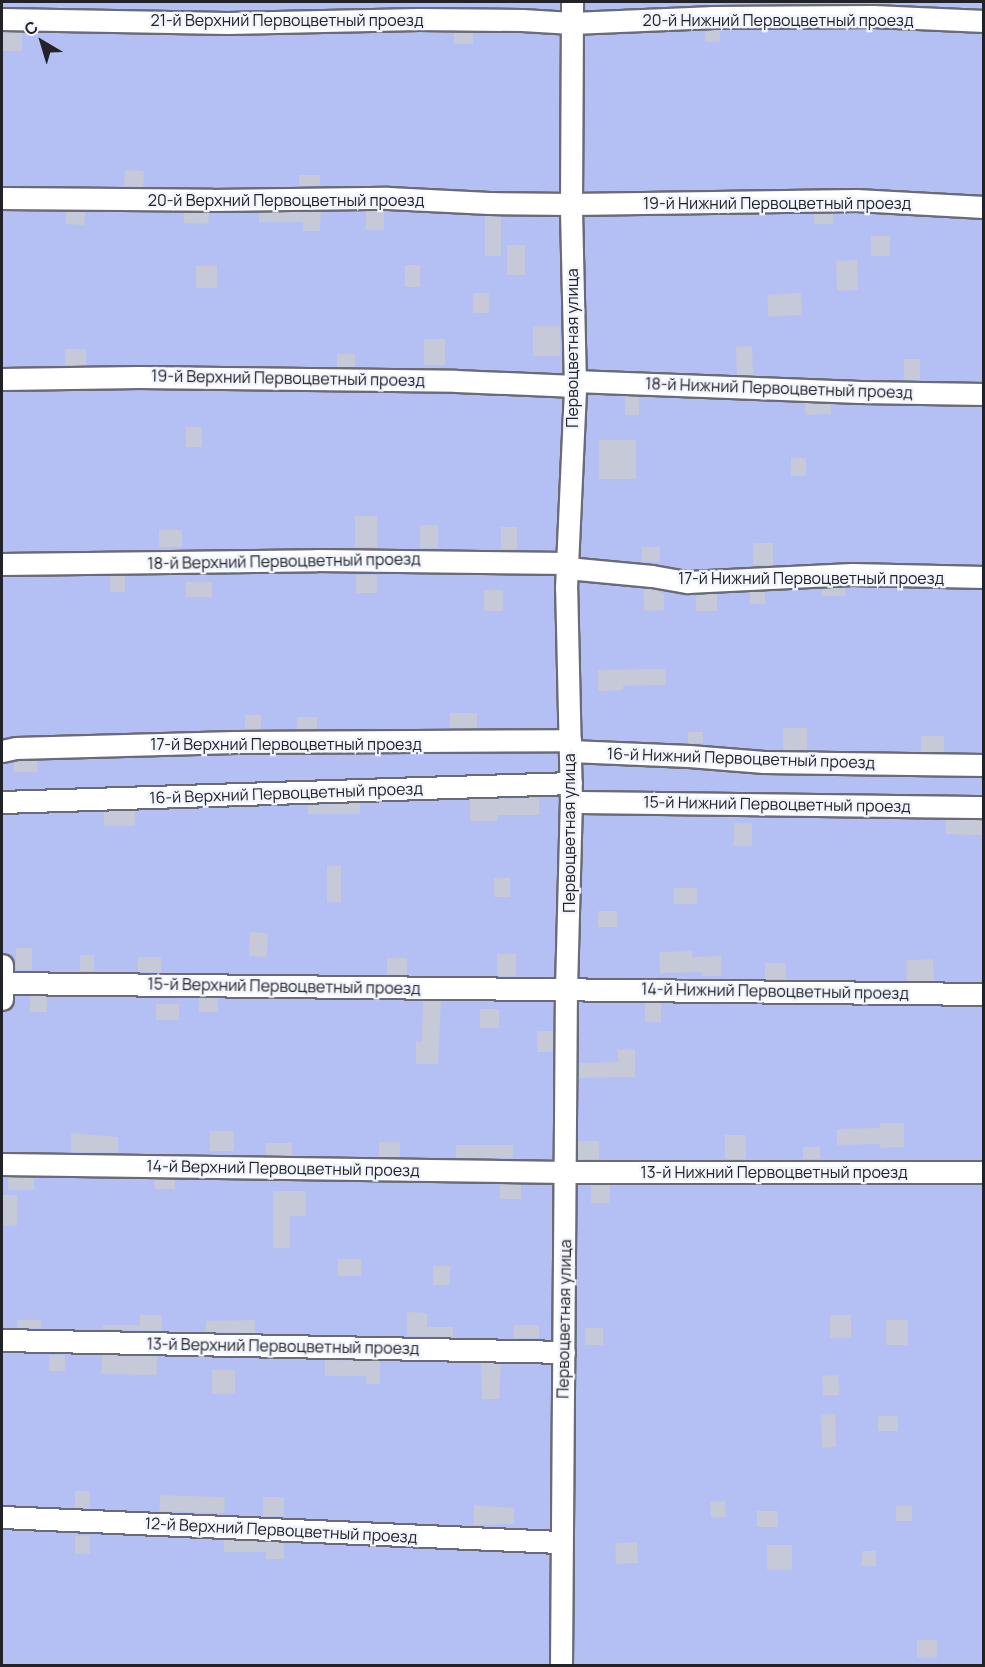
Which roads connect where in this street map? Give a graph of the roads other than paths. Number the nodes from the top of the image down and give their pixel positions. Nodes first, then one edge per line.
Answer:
1 (572, 2) edge
2 (2, 19) edge
3 (984, 21) edge
4 (572, 23) junction
5 (2, 198) edge
6 (571, 204) junction
7 (984, 207) edge
8 (2, 379) edge
9 (574, 383) junction
10 (984, 394) edge
11 (2, 564) edge
12 (567, 565) junction
13 (984, 578) edge
14 (570, 746) junction
15 (2, 751) edge
16 (984, 765) edge
17 (571, 792) junction
18 (2, 802) edge
19 (984, 807) edge
20 (2, 965) edge
21 (2, 983) edge
22 (566, 989) junction
23 (984, 994) edge
24 (2, 999) edge
25 (2, 1164) edge
26 (565, 1172) junction
27 (984, 1172) edge
28 (2, 1340) edge
29 (564, 1352) junction
30 (2, 1517) edge
31 (561, 1542) junction
32 (561, 1665) edge

1 - 4 lane, Первоцветная улица
2 - 4 lane, 21-й Верхний Первоцветный проезд
3 - 4 lane, 20-й Нижний Первоцветный проезд
4 - 6 lane, Первоцветная улица
5 - 6 lane, 20-й Верхний Первоцветный проезд
6 - 7 lane, 19-й Нижний Первоцветный проезд
6 - 9 lane, Первоцветная улица
8 - 9 lane, 19-й Верхний Первоцветный проезд
9 - 10 lane, 18-й Нижний Первоцветный проезд
9 - 12 lane, Первоцветная улица
11 - 12 lane, 18-й Верхний Первоцветный проезд
12 - 13 lane, 17-й Нижний Первоцветный проезд
12 - 14 lane, Первоцветная улица
14 - 15 lane, 17-й Верхний Первоцветный проезд
14 - 16 lane, 16-й Нижний Первоцветный проезд
14 - 17 lane, Первоцветная улица
17 - 18 lane, 16-й Верхний Первоцветный проезд
17 - 19 lane, 15-й Нижний Первоцветный проезд
17 - 22 lane, Первоцветная улица
20 - 21 lane
21 - 22 lane, 15-й Верхний Первоцветный проезд
21 - 24 lane
22 - 23 lane, 14-й Нижний Первоцветный проезд
22 - 26 lane, Первоцветная улица
25 - 26 lane, 14-й Верхний Первоцветный проезд
26 - 27 lane, 13-й Нижний Первоцветный проезд
26 - 29 lane, Первоцветная улица
28 - 29 lane, 13-й Верхний Первоцветный проезд
29 - 31 lane, Первоцветная улица
30 - 31 lane, 12-й Верхний Первоцветный проезд
31 - 32 lane, Первоцветная улица

